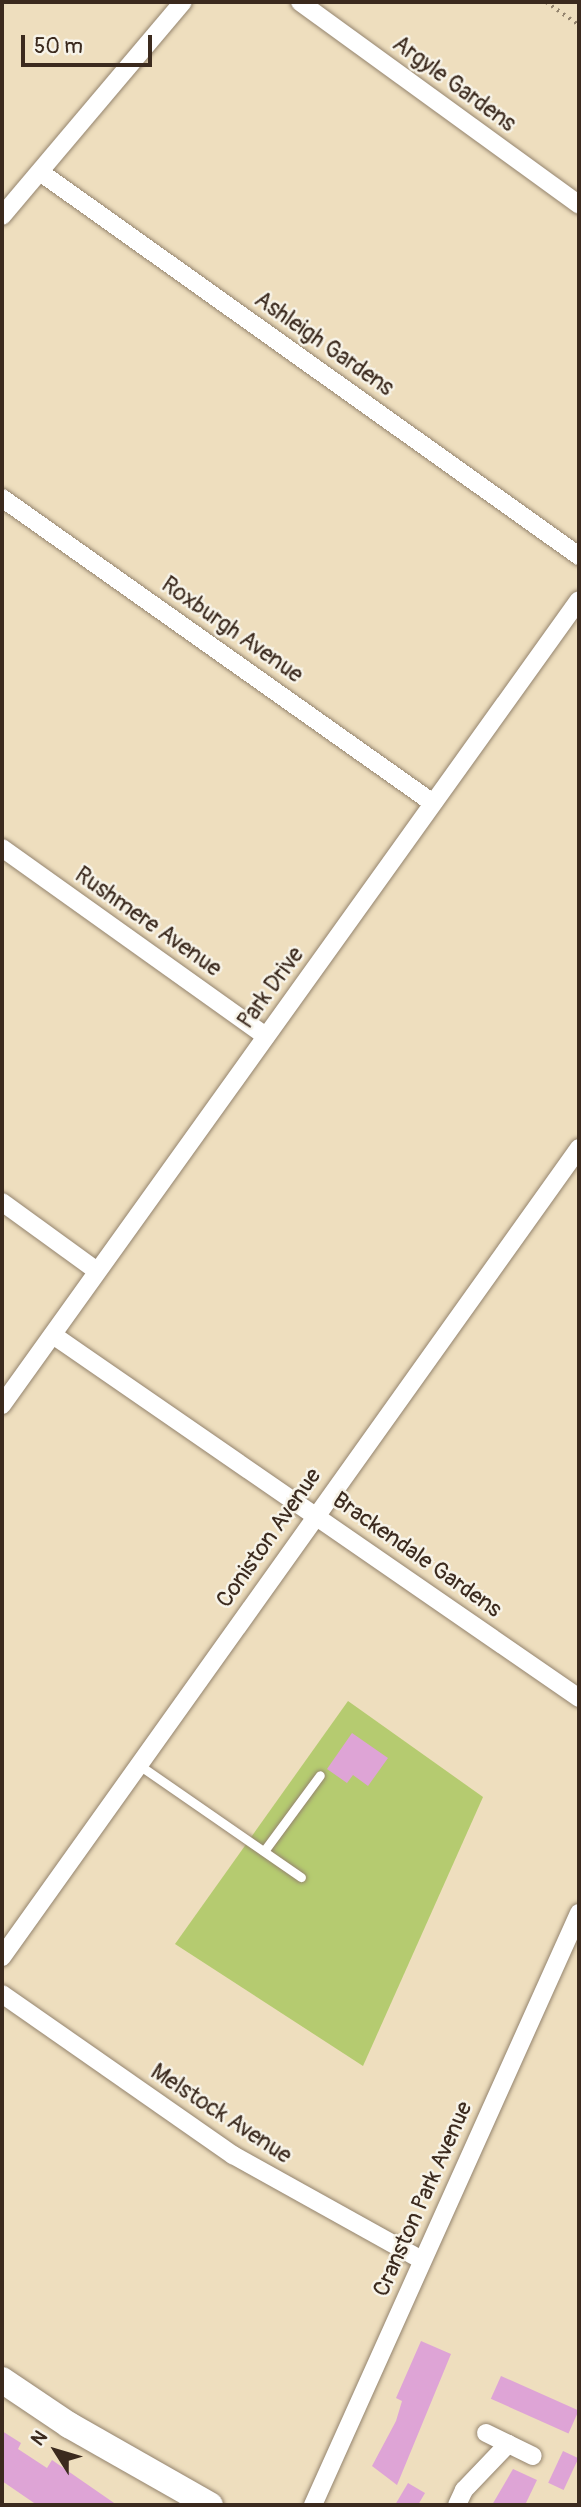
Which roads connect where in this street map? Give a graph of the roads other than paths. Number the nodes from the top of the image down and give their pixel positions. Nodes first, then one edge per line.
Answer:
1 (183, 2) edge
2 (300, 2) edge
3 (40, 172) junction
4 (579, 205) edge
5 (2, 216) edge
6 (2, 498) edge
7 (579, 556) edge
8 (579, 600) edge
9 (433, 803) junction
10 (2, 848) edge
11 (266, 1036) junction
12 (579, 1148) edge
13 (2, 1202) edge
14 (97, 1271) junction
15 (53, 1335) junction
16 (2, 1405) edge
17 (316, 1513) junction
18 (579, 1698) edge
19 (139, 1765) junction
20 (320, 1775) dead end
21 (264, 1851) junction
22 (301, 1877) dead end
23 (579, 1913) edge
24 (2, 1957) edge
25 (2, 1994) edge
26 (422, 2260) junction
27 (2, 2380) edge
28 (486, 2433) dead end
29 (508, 2444) junction
30 (533, 2456) dead end
31 (210, 2505) edge
32 (313, 2505) edge
33 (457, 2505) edge

1 - 3 street
2 - 4 street, Argyle Gardens
3 - 5 street
3 - 7 street, Ashleigh Gardens
6 - 9 street, Roxburgh Avenue
8 - 9 street, Park Drive
9 - 11 street, Park Drive
10 - 11 street, Rushmere Avenue
11 - 14 street, Park Drive
12 - 17 street, Coniston Avenue
13 - 14 street
14 - 15 street, Park Drive
15 - 16 street, Park Drive
15 - 17 street, Brackendale Gardens
17 - 18 street, Brackendale Gardens
17 - 19 street, Coniston Avenue
19 - 21 lane
19 - 24 street, Coniston Avenue
20 - 21 lane
21 - 22 lane
23 - 26 street, Cranston Park Avenue
25 - 26 street, Melstock Avenue
26 - 32 street, Cranston Park Avenue
27 - 31 main road
28 - 29 street
29 - 30 street
29 - 33 street

